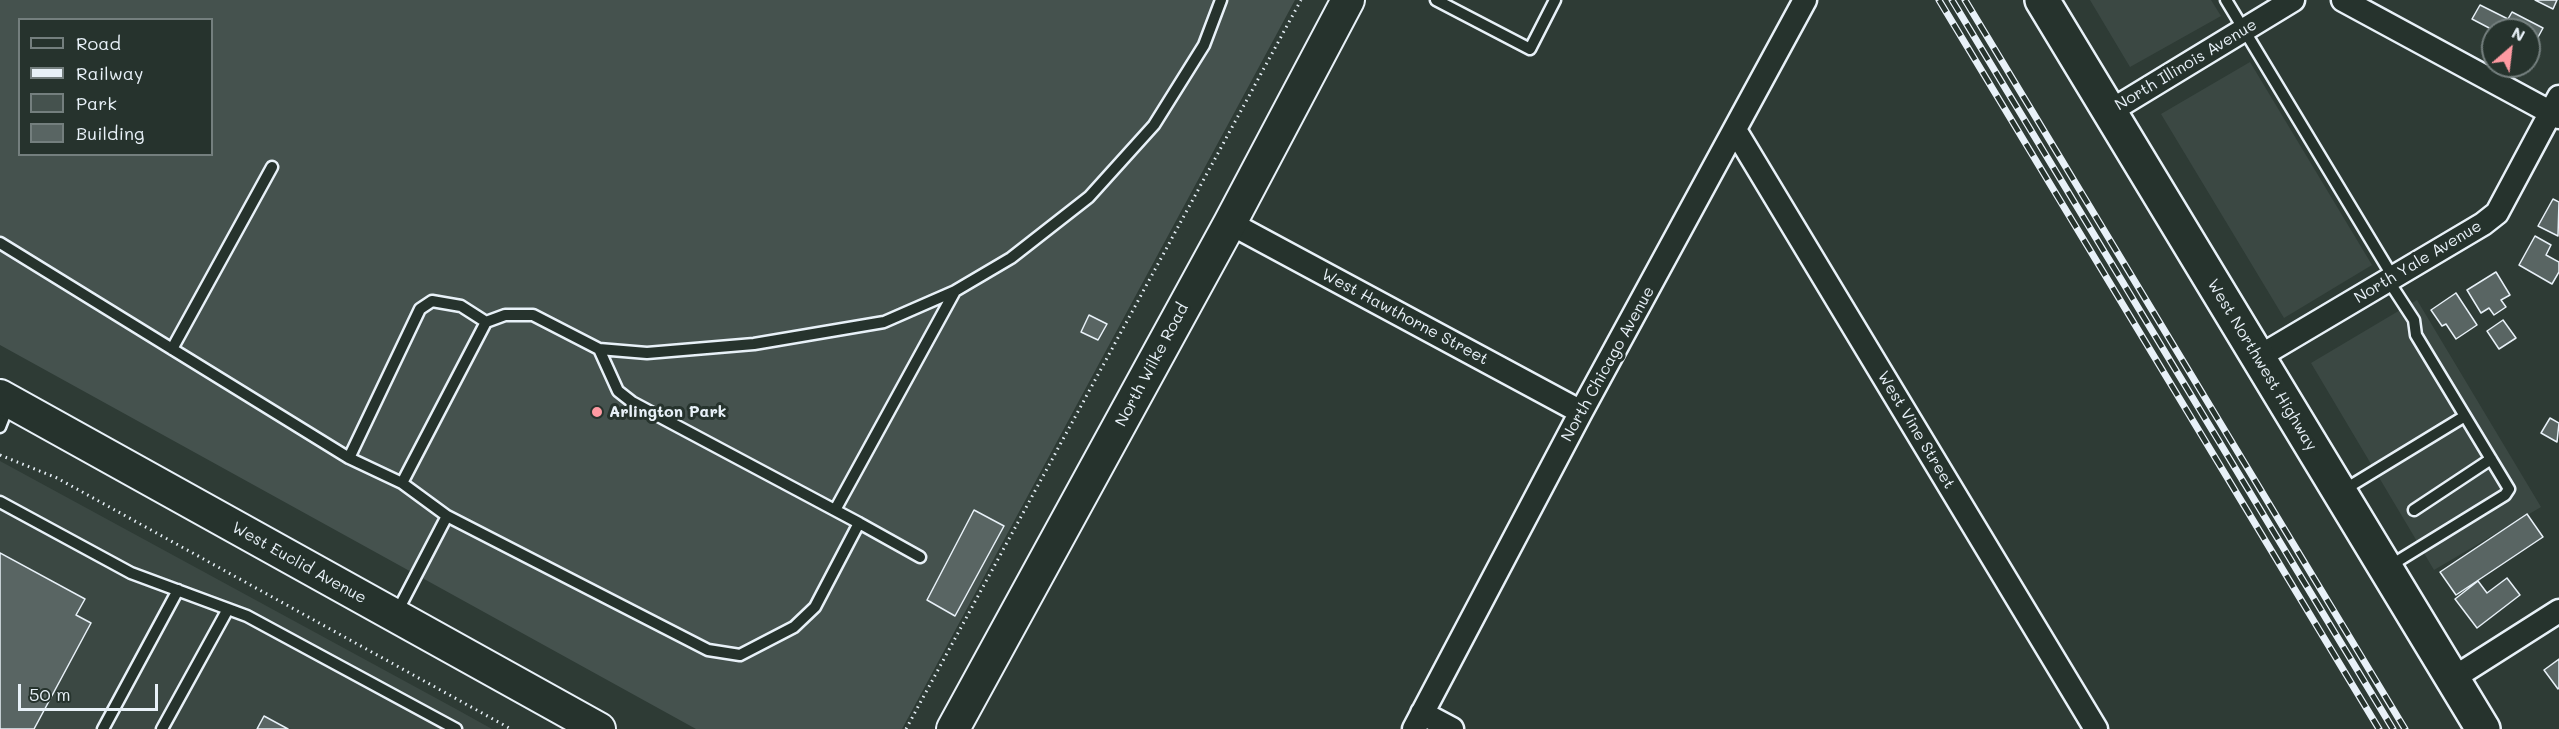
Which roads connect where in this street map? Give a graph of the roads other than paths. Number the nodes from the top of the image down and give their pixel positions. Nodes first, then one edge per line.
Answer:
1 (1221, 0) edge
2 (1348, 0) edge
3 (1436, 0) edge
4 (1555, 0) edge
5 (1805, 0) edge
6 (2042, 0) edge
7 (2226, 0) edge
8 (2293, 0) edge
9 (2343, 0) edge
10 (2245, 29) junction
11 (2556, 109) edge
12 (2109, 112) junction
13 (1735, 130) junction
14 (272, 167) dead end
15 (1230, 222) junction
16 (0, 243) edge
17 (2390, 278) junction
18 (955, 291) junction
19 (486, 322) junction
20 (172, 349) junction
21 (599, 349) junction
22 (2257, 358) junction
23 (3, 408) edge
24 (1581, 412) junction
25 (2465, 416) junction
26 (349, 458) junction
27 (2491, 459) junction
28 (402, 483) junction
29 (2339, 493) junction
30 (0, 502) edge
31 (835, 510) junction
32 (2414, 510) dead end
33 (447, 516) junction
34 (859, 523) junction
35 (920, 557) dead end
36 (2385, 568) junction
37 (178, 590) junction
38 (228, 609) junction
39 (2559, 611) edge
40 (395, 616) junction
41 (2452, 679) junction
42 (1418, 721) edge
43 (103, 729) edge
44 (162, 729) edge
45 (456, 729) edge
46 (599, 729) edge
47 (953, 729) edge
48 (1452, 729) edge
49 (2096, 729) edge
50 (2482, 729) edge

1 - 18 lane
2 - 15 main road, North Wilke Road
3 - 4 lane
5 - 13 street, North Chicago Avenue
6 - 12 main road, West Northwest Highway
7 - 10 lane
8 - 10 street, North Illinois Avenue
9 - 11 street
10 - 12 street, North Illinois Avenue
10 - 17 lane
11 - 17 street, North Yale Avenue
12 - 22 main road, West Northwest Highway
13 - 24 street, North Chicago Avenue
13 - 49 street, West Vine Street
14 - 20 lane
15 - 24 street, West Hawthorne Street
15 - 47 main road, North Wilke Road
16 - 20 lane
17 - 22 street, North Yale Avenue
17 - 25 lane
18 - 21 lane
18 - 31 lane
19 - 21 lane
19 - 26 lane
19 - 28 lane
20 - 26 lane
21 - 31 lane
22 - 29 main road, West Northwest Highway
23 - 40 main road, West Euclid Avenue
24 - 42 street, North Chicago Avenue
25 - 27 lane
25 - 29 lane
26 - 28 lane
27 - 32 lane
27 - 36 lane
28 - 33 lane
29 - 36 main road, West Northwest Highway
30 - 37 lane
31 - 34 lane
33 - 34 lane
33 - 40 lane
34 - 35 lane
36 - 41 main road, West Northwest Highway
37 - 38 lane
37 - 43 lane
38 - 44 lane
38 - 45 lane
39 - 41 street
40 - 46 main road, West Euclid Avenue
41 - 50 main road, West Northwest Highway
42 - 48 street

